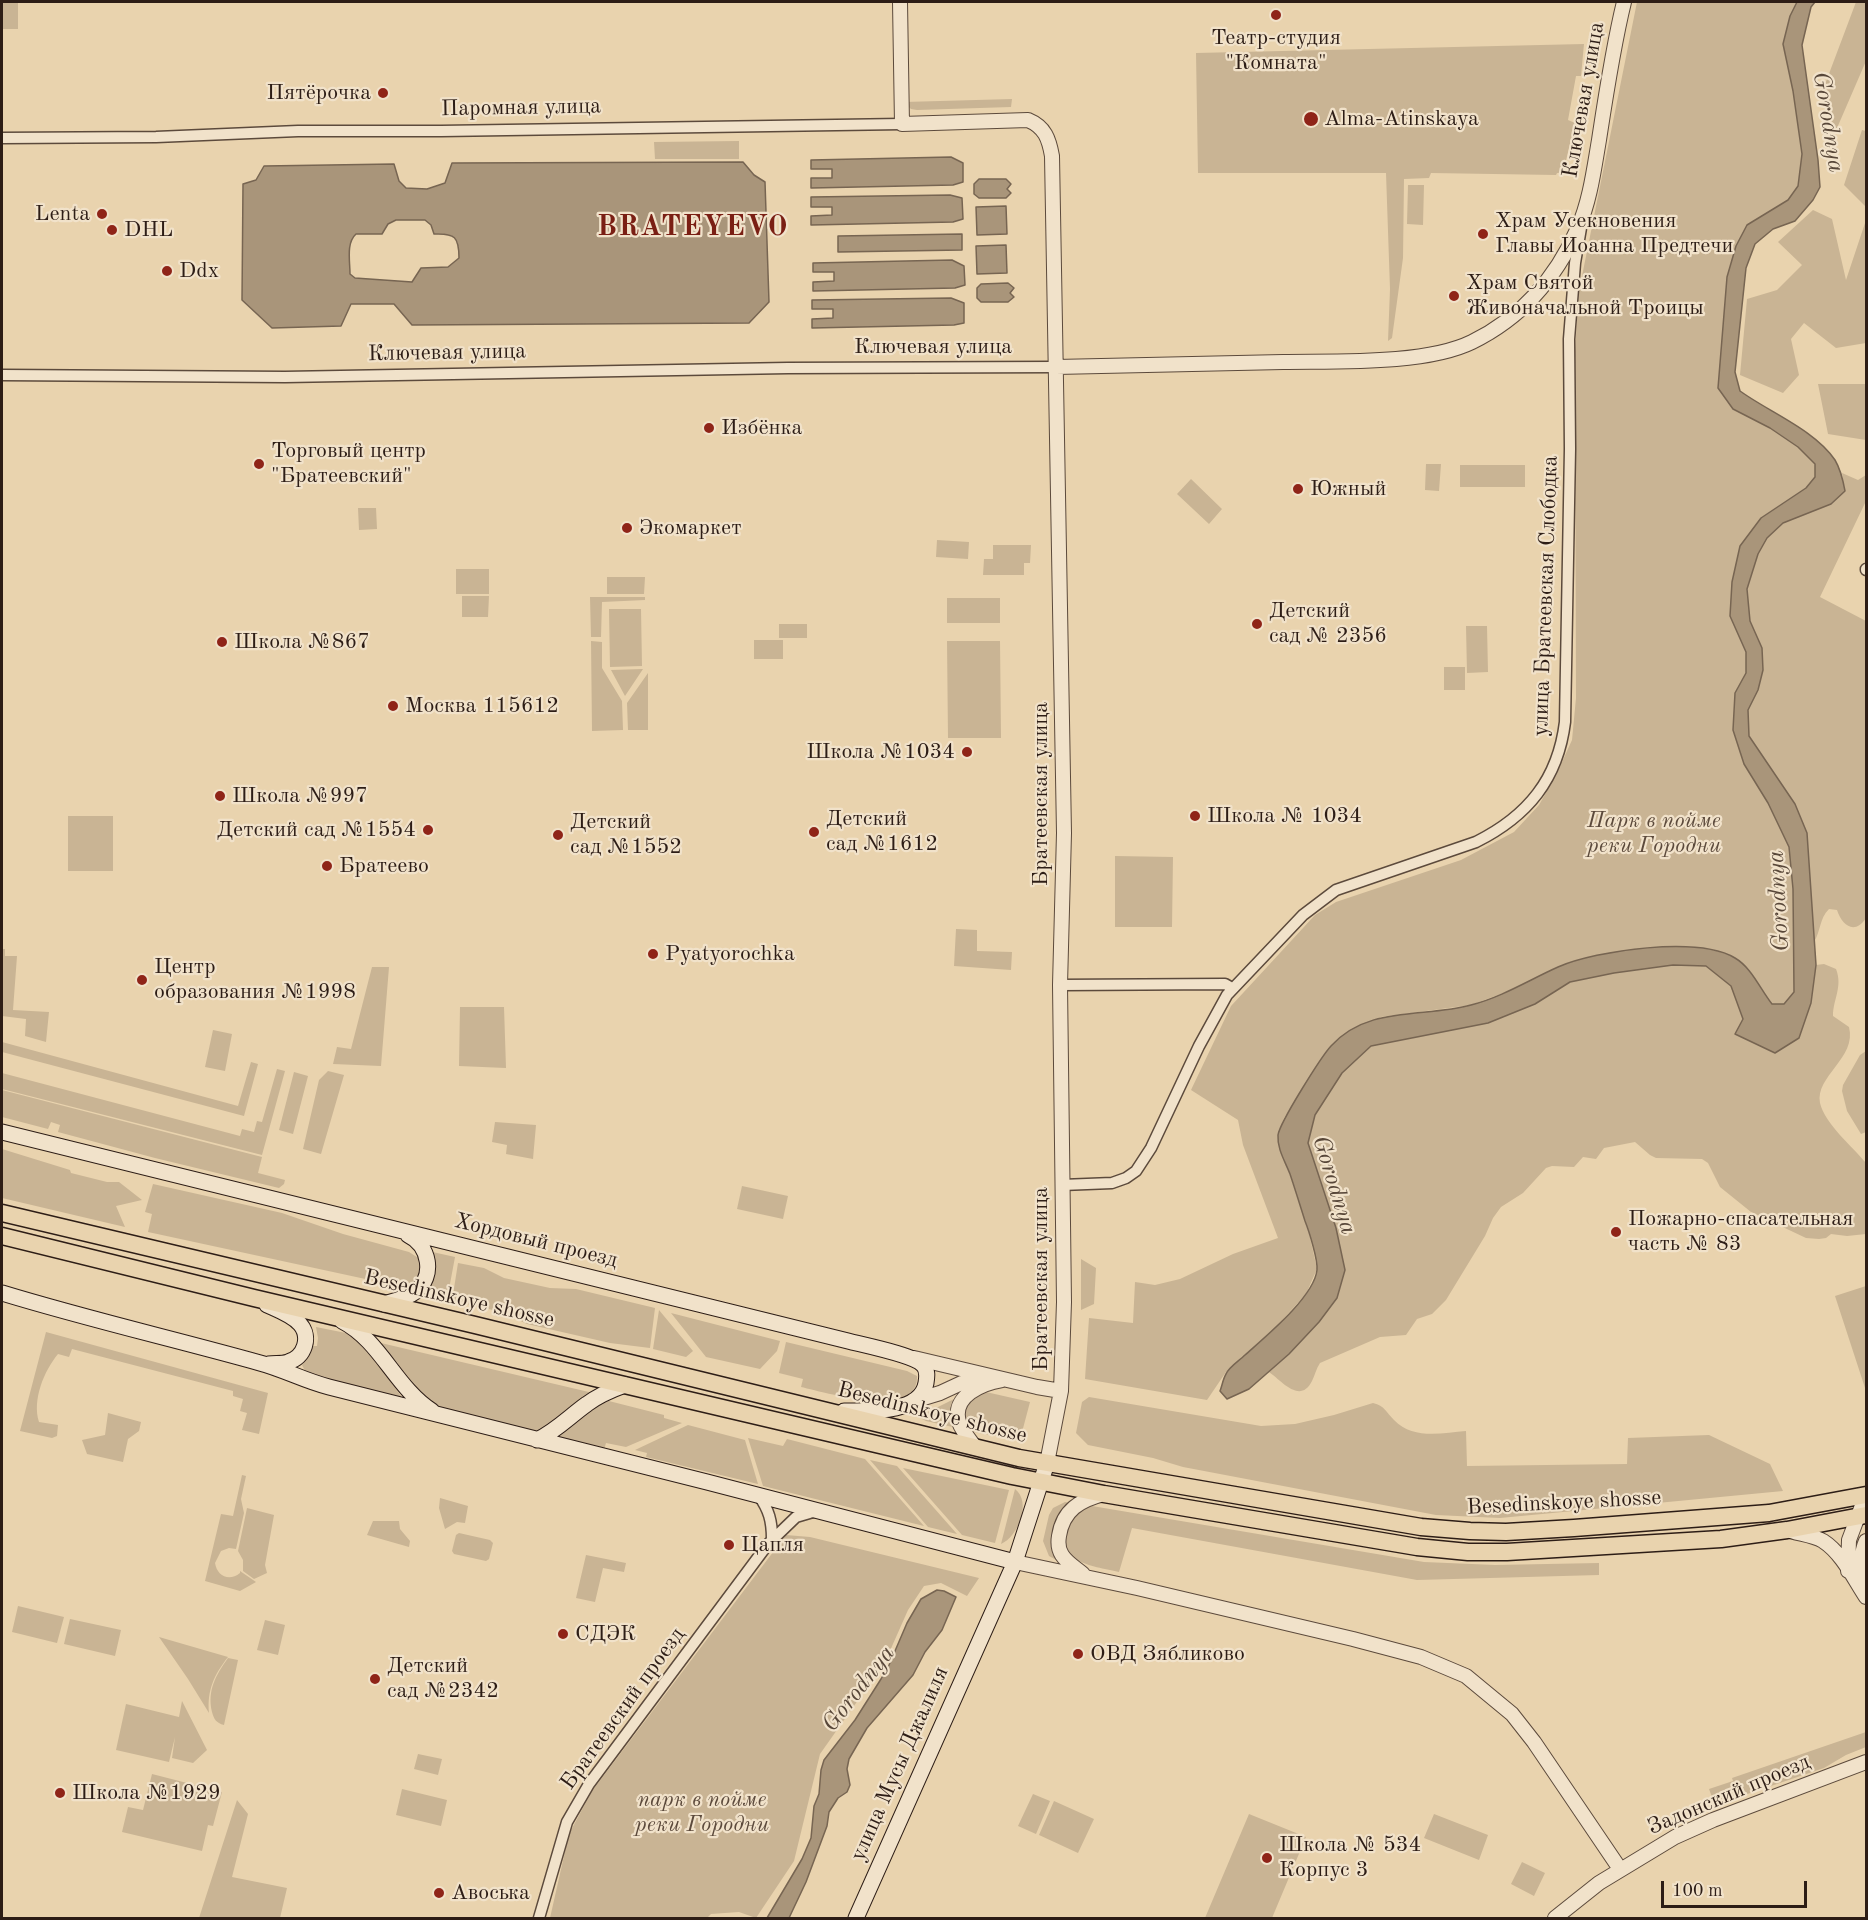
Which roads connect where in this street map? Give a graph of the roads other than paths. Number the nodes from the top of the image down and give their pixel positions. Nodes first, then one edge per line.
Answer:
1 (900, 2) edge
2 (1624, 2) edge
3 (902, 124) junction
4 (1040, 126) joint
5 (2, 138) edge
6 (1585, 209) junction
7 (1056, 367) junction
8 (2, 375) edge
9 (1060, 985) junction
10 (1232, 988) junction
11 (2, 1131) edge
12 (1062, 1185) junction
13 (2, 1213) edge
14 (400, 1231) junction
15 (2, 1236) edge
16 (2, 1293) edge
17 (254, 1298) junction
18 (384, 1304) junction
19 (329, 1314) junction
20 (912, 1358) junction
21 (264, 1364) junction
22 (981, 1374) junction
23 (1004, 1379) junction
24 (625, 1385) junction
25 (1061, 1391) junction
26 (917, 1400) junction
27 (829, 1411) junction
28 (437, 1414) junction
29 (537, 1440) junction
30 (975, 1447) junction
31 (1047, 1462) junction
32 (1042, 1482) junction
33 (1104, 1494) junction
34 (1866, 1495) edge
35 (759, 1496) junction
36 (820, 1511) junction
37 (1862, 1516) edge
38 (1787, 1530) junction
39 (772, 1539) junction
40 (1866, 1541) edge
41 (1015, 1562) junction
42 (1848, 1571) junction
43 (1087, 1577) junction
44 (1866, 1587) edge
45 (1866, 1596) edge
46 (1866, 1762) edge
47 (1620, 1869) junction
48 (539, 1918) edge
49 (856, 1918) edge
50 (1555, 1918) edge

1 - 3 street
2 - 6 street, Ключевая улица
3 - 4 street, Паромная улица
3 - 5 street, Паромная улица
4 - 7 street, Братеевская улица
6 - 7 street, Ключевая улица
6 - 10 street, улица Братеевская Слободка
7 - 8 street, Ключевая улица
7 - 9 street, Братеевская улица
9 - 10 street
9 - 12 street, Братеевская улица
10 - 12 street, улица Братеевская Слободка
11 - 14 main road, Хордовый проезд
12 - 25 street, Братеевская улица
13 - 18 main road, Besedinskoye shosse
14 - 18 main road
14 - 20 main road, Хордовый проезд
15 - 17 main road, Besedinskoye shosse
16 - 21 main road
17 - 19 main road, Besedinskoye shosse
17 - 21 main road
18 - 27 main road, Besedinskoye shosse
19 - 24 main road, Besedinskoye shosse
19 - 28 main road
20 - 22 street, Хордовый проезд
20 - 26 main road
21 - 28 main road
22 - 23 street, Хордовый проезд
22 - 26 street
23 - 25 street, Хордовый проезд
23 - 30 street
24 - 29 main road
24 - 32 main road, Besedinskoye shosse
25 - 31 street, Братеевская улица
26 - 27 main road
27 - 30 main road, Besedinskoye shosse
28 - 29 main road
29 - 35 main road
30 - 31 main road, Besedinskoye shosse
31 - 32 main road, улица Мусы Джалиля
31 - 34 main road, Besedinskoye shosse
32 - 33 main road, Besedinskoye shosse
32 - 41 main road, улица Мусы Джалиля
33 - 38 main road, Besedinskoye shosse
33 - 43 street
34 - 37 street
35 - 36 main road
35 - 39 street
36 - 39 street, Братеевский проезд
36 - 41 main road
37 - 38 main road, Besedinskoye shosse
37 - 42 street
38 - 42 street
39 - 48 street, Братеевский проезд
40 - 44 street
41 - 43 street
41 - 49 main road, улица Мусы Джалиля
42 - 45 street
43 - 47 street
46 - 47 street, Задонский проезд
47 - 50 street, Задонский проезд

